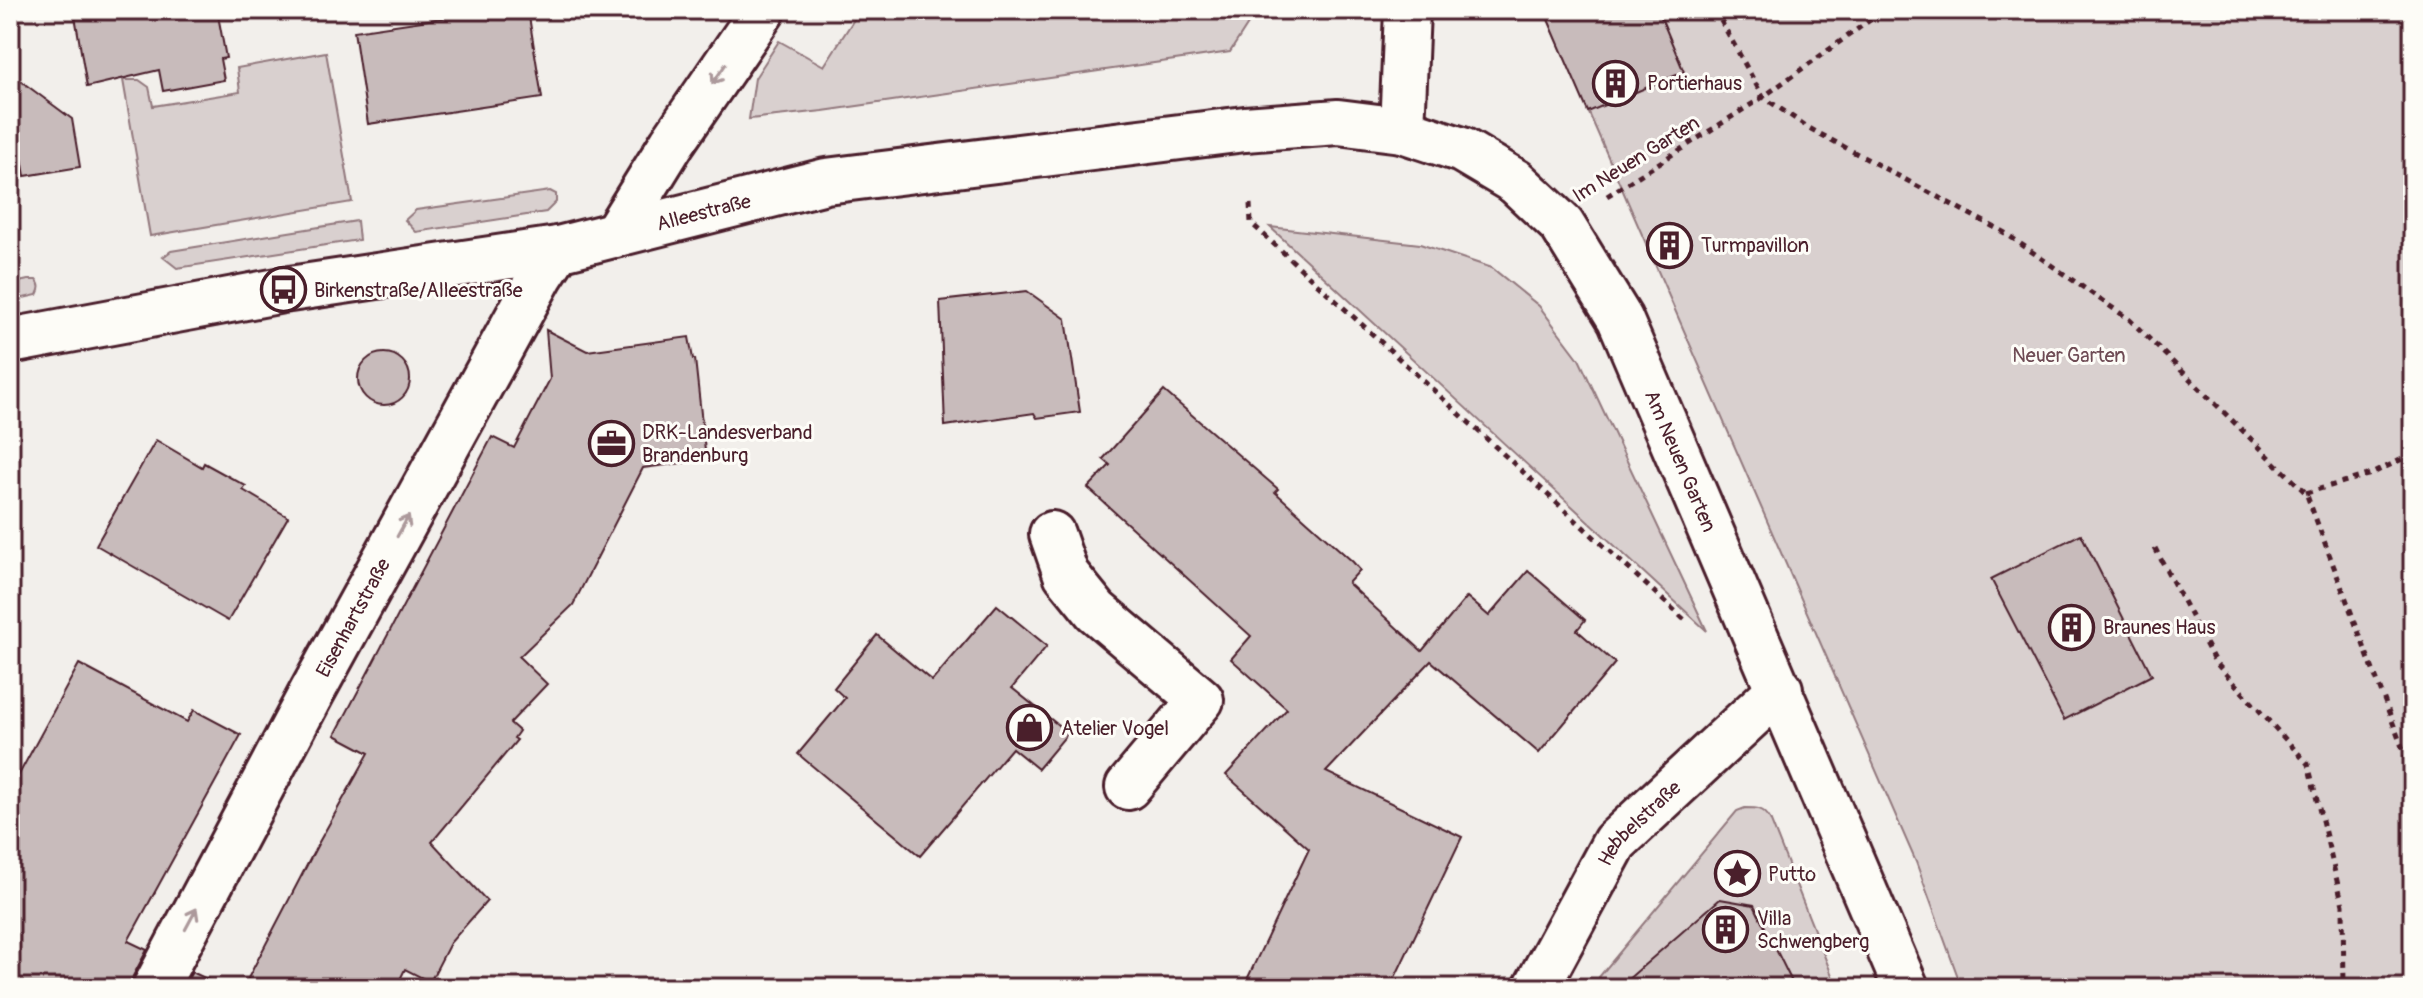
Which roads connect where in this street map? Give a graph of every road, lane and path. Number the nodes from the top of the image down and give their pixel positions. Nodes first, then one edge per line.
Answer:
1 (763, 10) edge
2 (1407, 10) edge
3 (1715, 10) edge
4 (1884, 10) edge
5 (1763, 97) junction
6 (1402, 130) junction
7 (1250, 204) dead end
8 (1562, 225) junction
9 (615, 235) junction
10 (558, 249) junction
11 (10, 341) edge
12 (2413, 454) edge
13 (2306, 493) junction
14 (1052, 534) dead end
15 (2155, 548) dead end
16 (1691, 625) dead end
17 (1780, 689) junction
18 (2413, 776) edge
19 (1128, 787) dead end
20 (155, 988) edge
21 (1536, 988) edge
22 (1906, 988) edge
23 (2344, 988) edge

1 -> 9 street
2 - 6 street
3 - 5 path
4 - 5 path, Im Neuen Garten
5 - 8 path, Im Neuen Garten
5 - 13 path
6 - 8 street, Am Neuen Garten
6 - 9 street, Alleestraße
7 - 16 path
8 - 17 street, Am Neuen Garten
9 - 10 street, Alleestraße
10 - 11 street, Alleestraße
20 -> 10 street, Eisenhartstraße
12 - 13 path
13 - 18 path
14 - 19 street
15 - 23 path
17 - 21 street, Hebbelstraße
17 - 22 street, Am Neuen Garten

